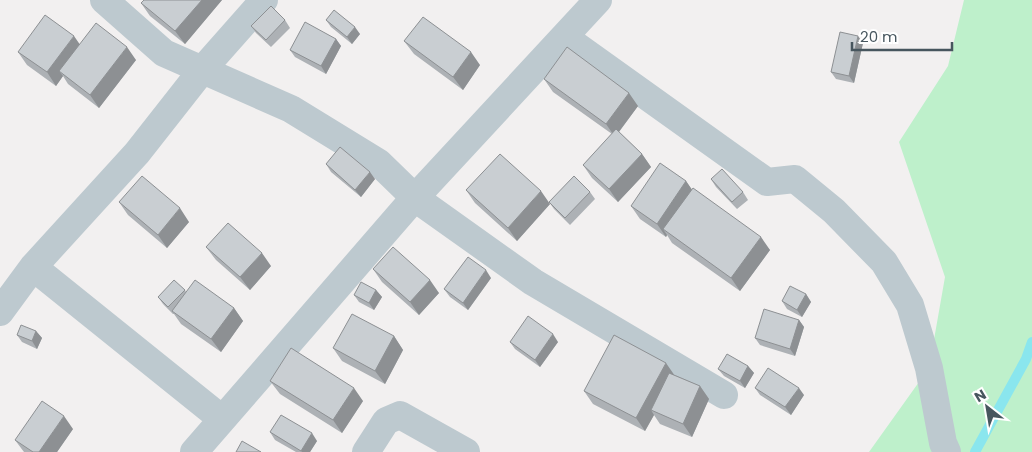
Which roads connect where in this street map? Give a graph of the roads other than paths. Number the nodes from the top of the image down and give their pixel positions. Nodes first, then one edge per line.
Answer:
1 (104, 0) edge
2 (264, 0) edge
3 (598, 0) edge
4 (564, 37) junction
5 (203, 70) junction
6 (415, 198) junction
7 (33, 267) junction
8 (0, 312) edge
9 (724, 395) dead end
10 (222, 419) junction
11 (194, 452) edge
12 (366, 452) edge
13 (466, 452) edge
14 (947, 452) edge

1 - 5 street
2 - 5 street
3 - 4 street
4 - 6 street
4 - 14 street
5 - 6 street
5 - 7 street
6 - 9 street
6 - 10 street
7 - 8 street
7 - 10 street
10 - 11 street
12 - 13 street

